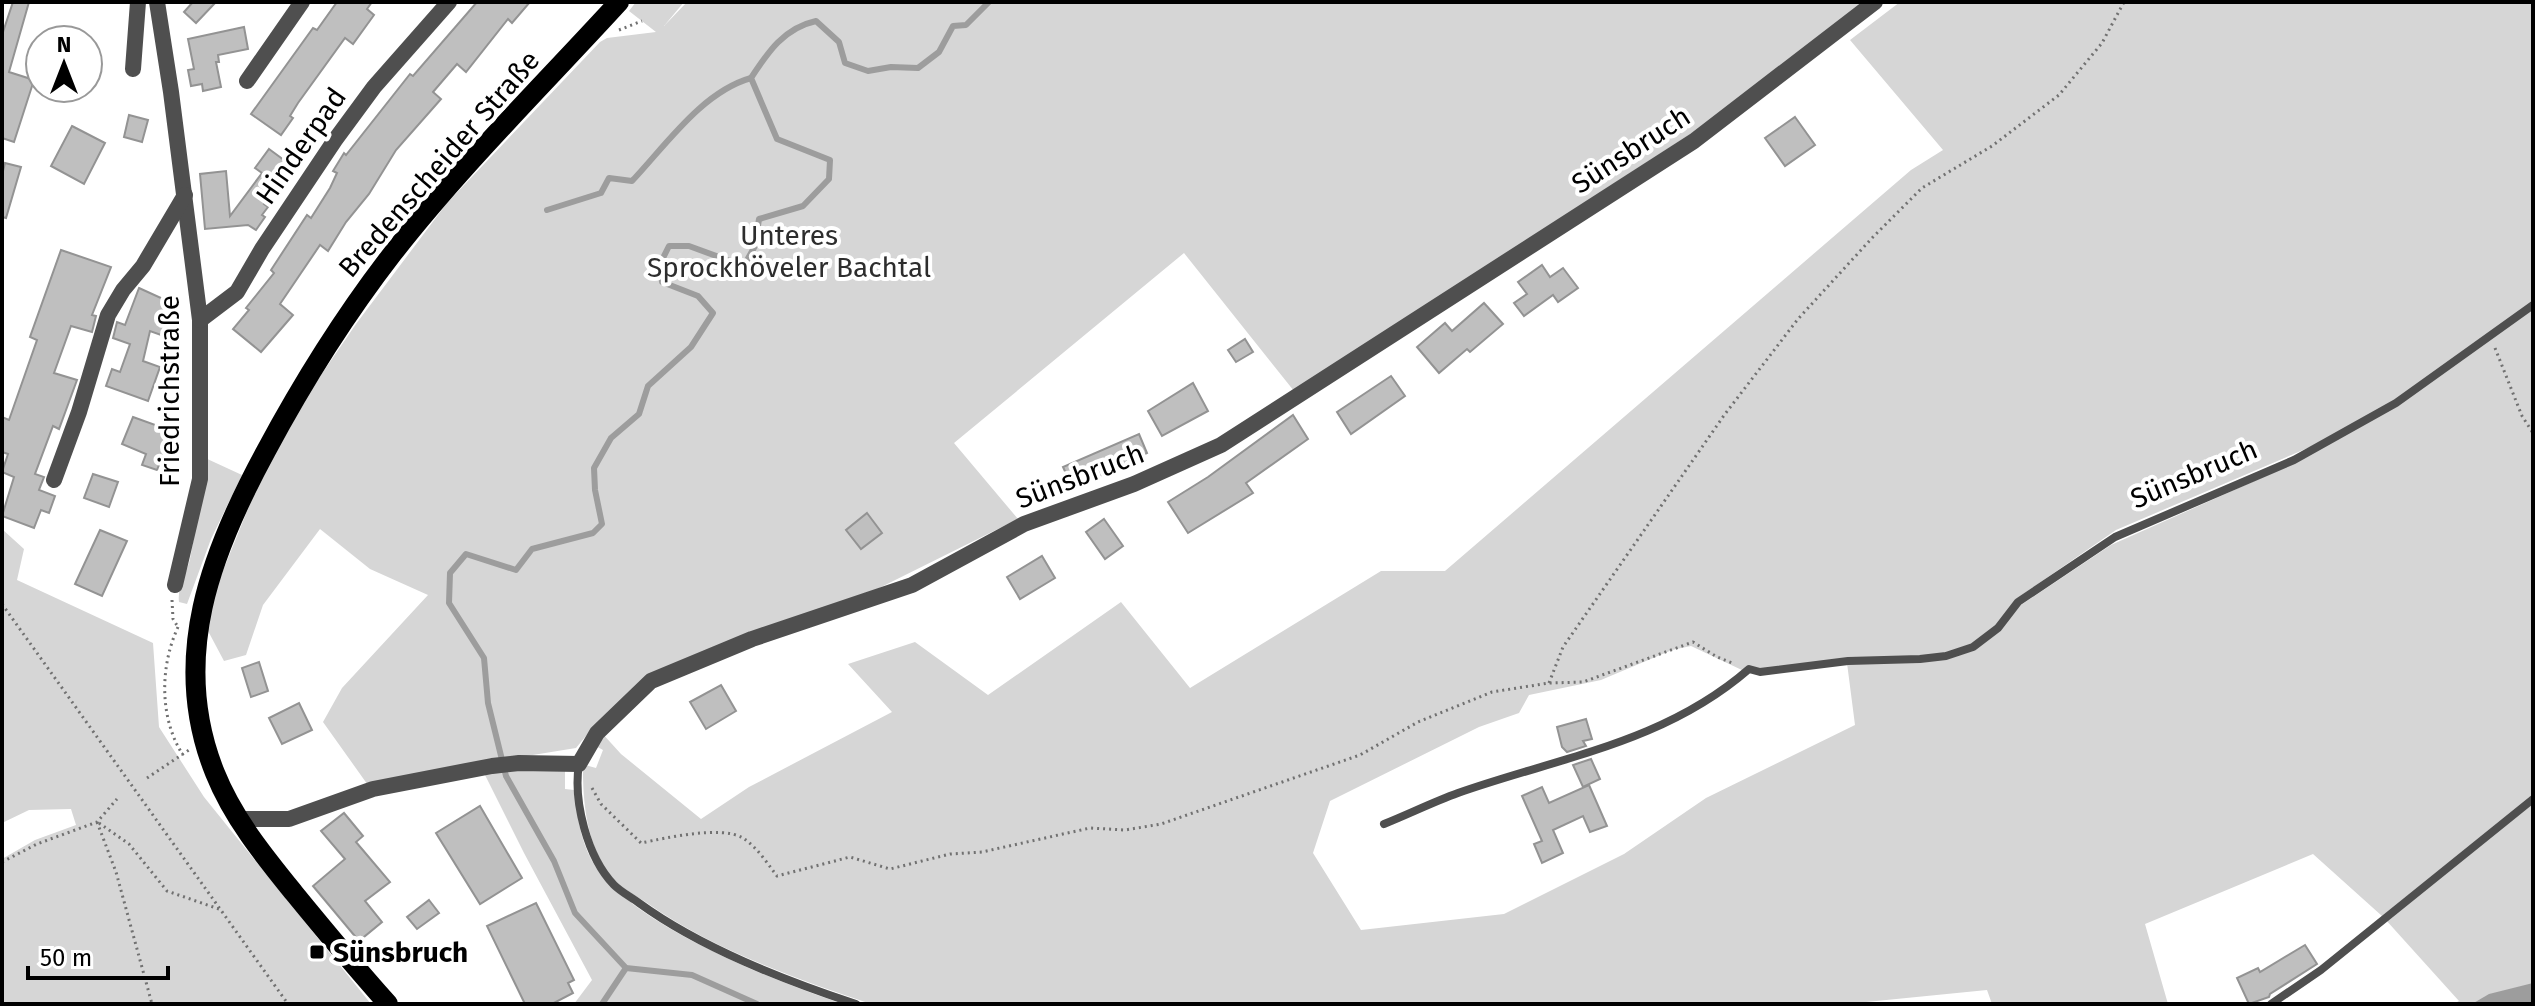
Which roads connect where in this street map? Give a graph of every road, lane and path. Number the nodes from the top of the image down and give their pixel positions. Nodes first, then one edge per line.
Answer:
1 (138, 2) edge
2 (157, 2) edge
3 (302, 2) edge
4 (449, 2) edge
5 (619, 2) edge
6 (1875, 2) edge
7 (2124, 2) edge
8 (133, 69) dead end
9 (247, 81) dead end
10 (185, 195) junction
11 (2533, 305) edge
12 (200, 320) junction
13 (2494, 332) junction
14 (2533, 433) edge
15 (54, 480) dead end
16 (175, 585) joint
17 (2, 604) edge
18 (178, 627) junction
19 (196, 641) junction
20 (1749, 669) junction
21 (1549, 683) junction
22 (183, 755) dead end
23 (175, 760) dead end
24 (579, 766) junction
25 (147, 778) dead end
26 (117, 799) dead end
27 (2533, 799) edge
28 (240, 819) junction
29 (97, 822) junction
30 (1384, 824) dead end
31 (2, 862) edge
32 (222, 911) junction
33 (152, 1004) edge
34 (288, 1004) edge
35 (388, 1004) edge
36 (856, 1004) edge
37 (2271, 1004) edge

1 - 8 street
2 - 10 street, Friedrichstraße
3 - 9 street
4 - 12 street, Hinderpad
5 - 19 main road, Bredenscheider Straße
6 - 24 street, Sünsbruch
7 - 21 path
10 - 12 street, Friedrichstraße
10 - 15 street, Friedrichstraße
11 - 13 lane, Sünsbruch
12 - 16 street, Friedrichstraße
13 - 14 path
13 - 20 lane, Sünsbruch
16 - 18 path
17 - 32 path
18 - 19 path
18 - 22 path
19 - 28 main road, Bredenscheider Straße
20 - 21 path
20 - 30 lane
21 - 24 path
23 - 25 path
24 - 28 street
24 - 36 lane
26 - 29 path
27 - 37 lane
28 - 35 main road, Bredenscheider Straße
29 - 31 path
29 - 32 path
29 - 33 path
32 - 34 path

